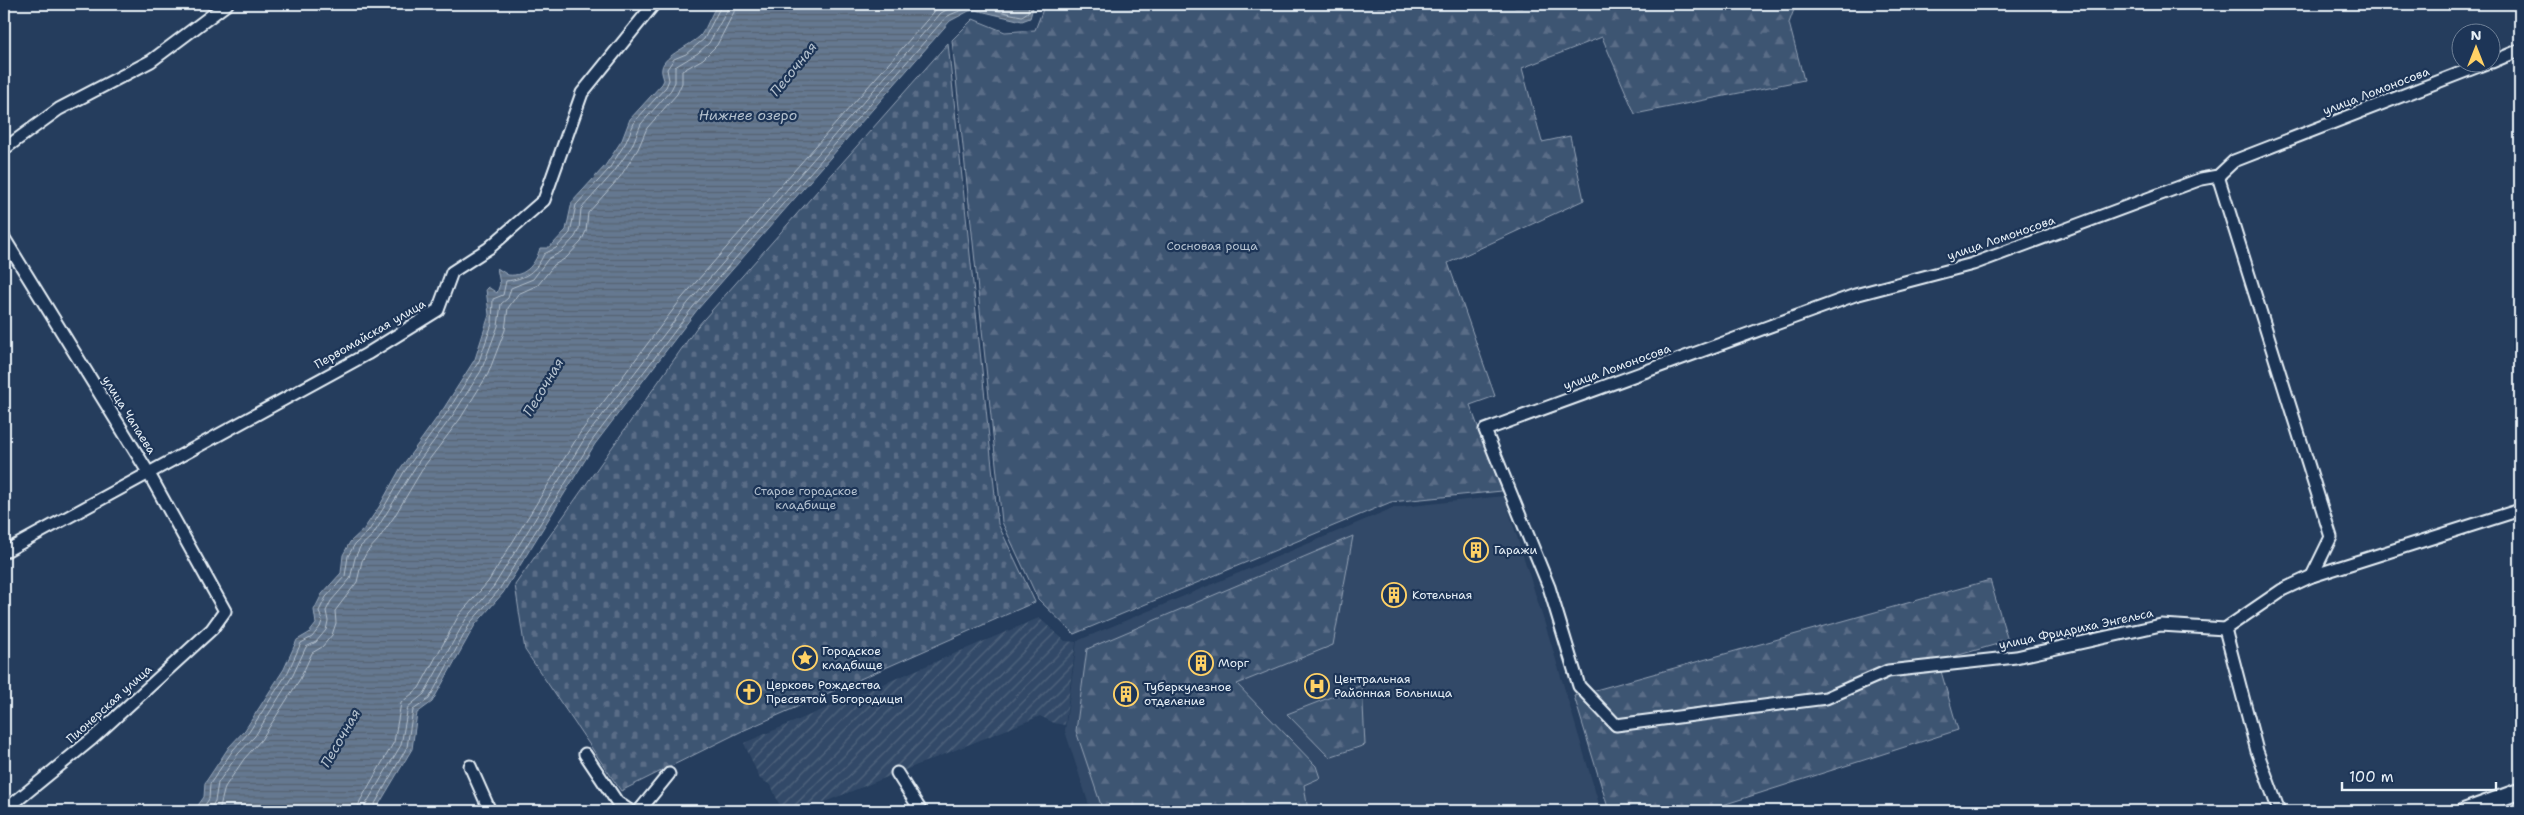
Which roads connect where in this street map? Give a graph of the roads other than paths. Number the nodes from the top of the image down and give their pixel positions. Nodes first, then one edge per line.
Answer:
1 (228, 4) edge
2 (654, 4) edge
3 (2520, 50) edge
4 (2502, 57) edge
5 (2464, 72) edge
6 (4, 149) edge
7 (2218, 176) junction
8 (4, 238) edge
9 (1485, 430) joint
10 (148, 472) junction
11 (2520, 510) edge
12 (4, 552) edge
13 (2312, 576) junction
14 (225, 611) joint
15 (2226, 629) junction
16 (585, 754) dead end
17 (470, 766) dead end
18 (897, 773) dead end
19 (669, 774) dead end
20 (2520, 791) edge
21 (4, 811) edge
22 (490, 811) edge
23 (630, 811) edge
24 (639, 811) edge
25 (921, 811) edge
26 (2279, 811) edge
27 (2465, 811) edge

1 - 6 street
2 - 10 street, Первомайская улица
3 - 4 street, улица Ломоносова
5 - 7 street, улица Ломоносова
7 - 9 street, улица Ломоносова
7 - 13 street
8 - 10 street, улица Чапаева
9 - 15 street, улица Фридриха Энгельса
10 - 12 street, Первомайская улица
10 - 14 street, улица Чапаева
11 - 13 street
13 - 15 street
14 - 21 street, Пионерская улица
15 - 26 street
16 - 23 street
17 - 22 street
18 - 25 street
19 - 24 street
20 - 27 street

